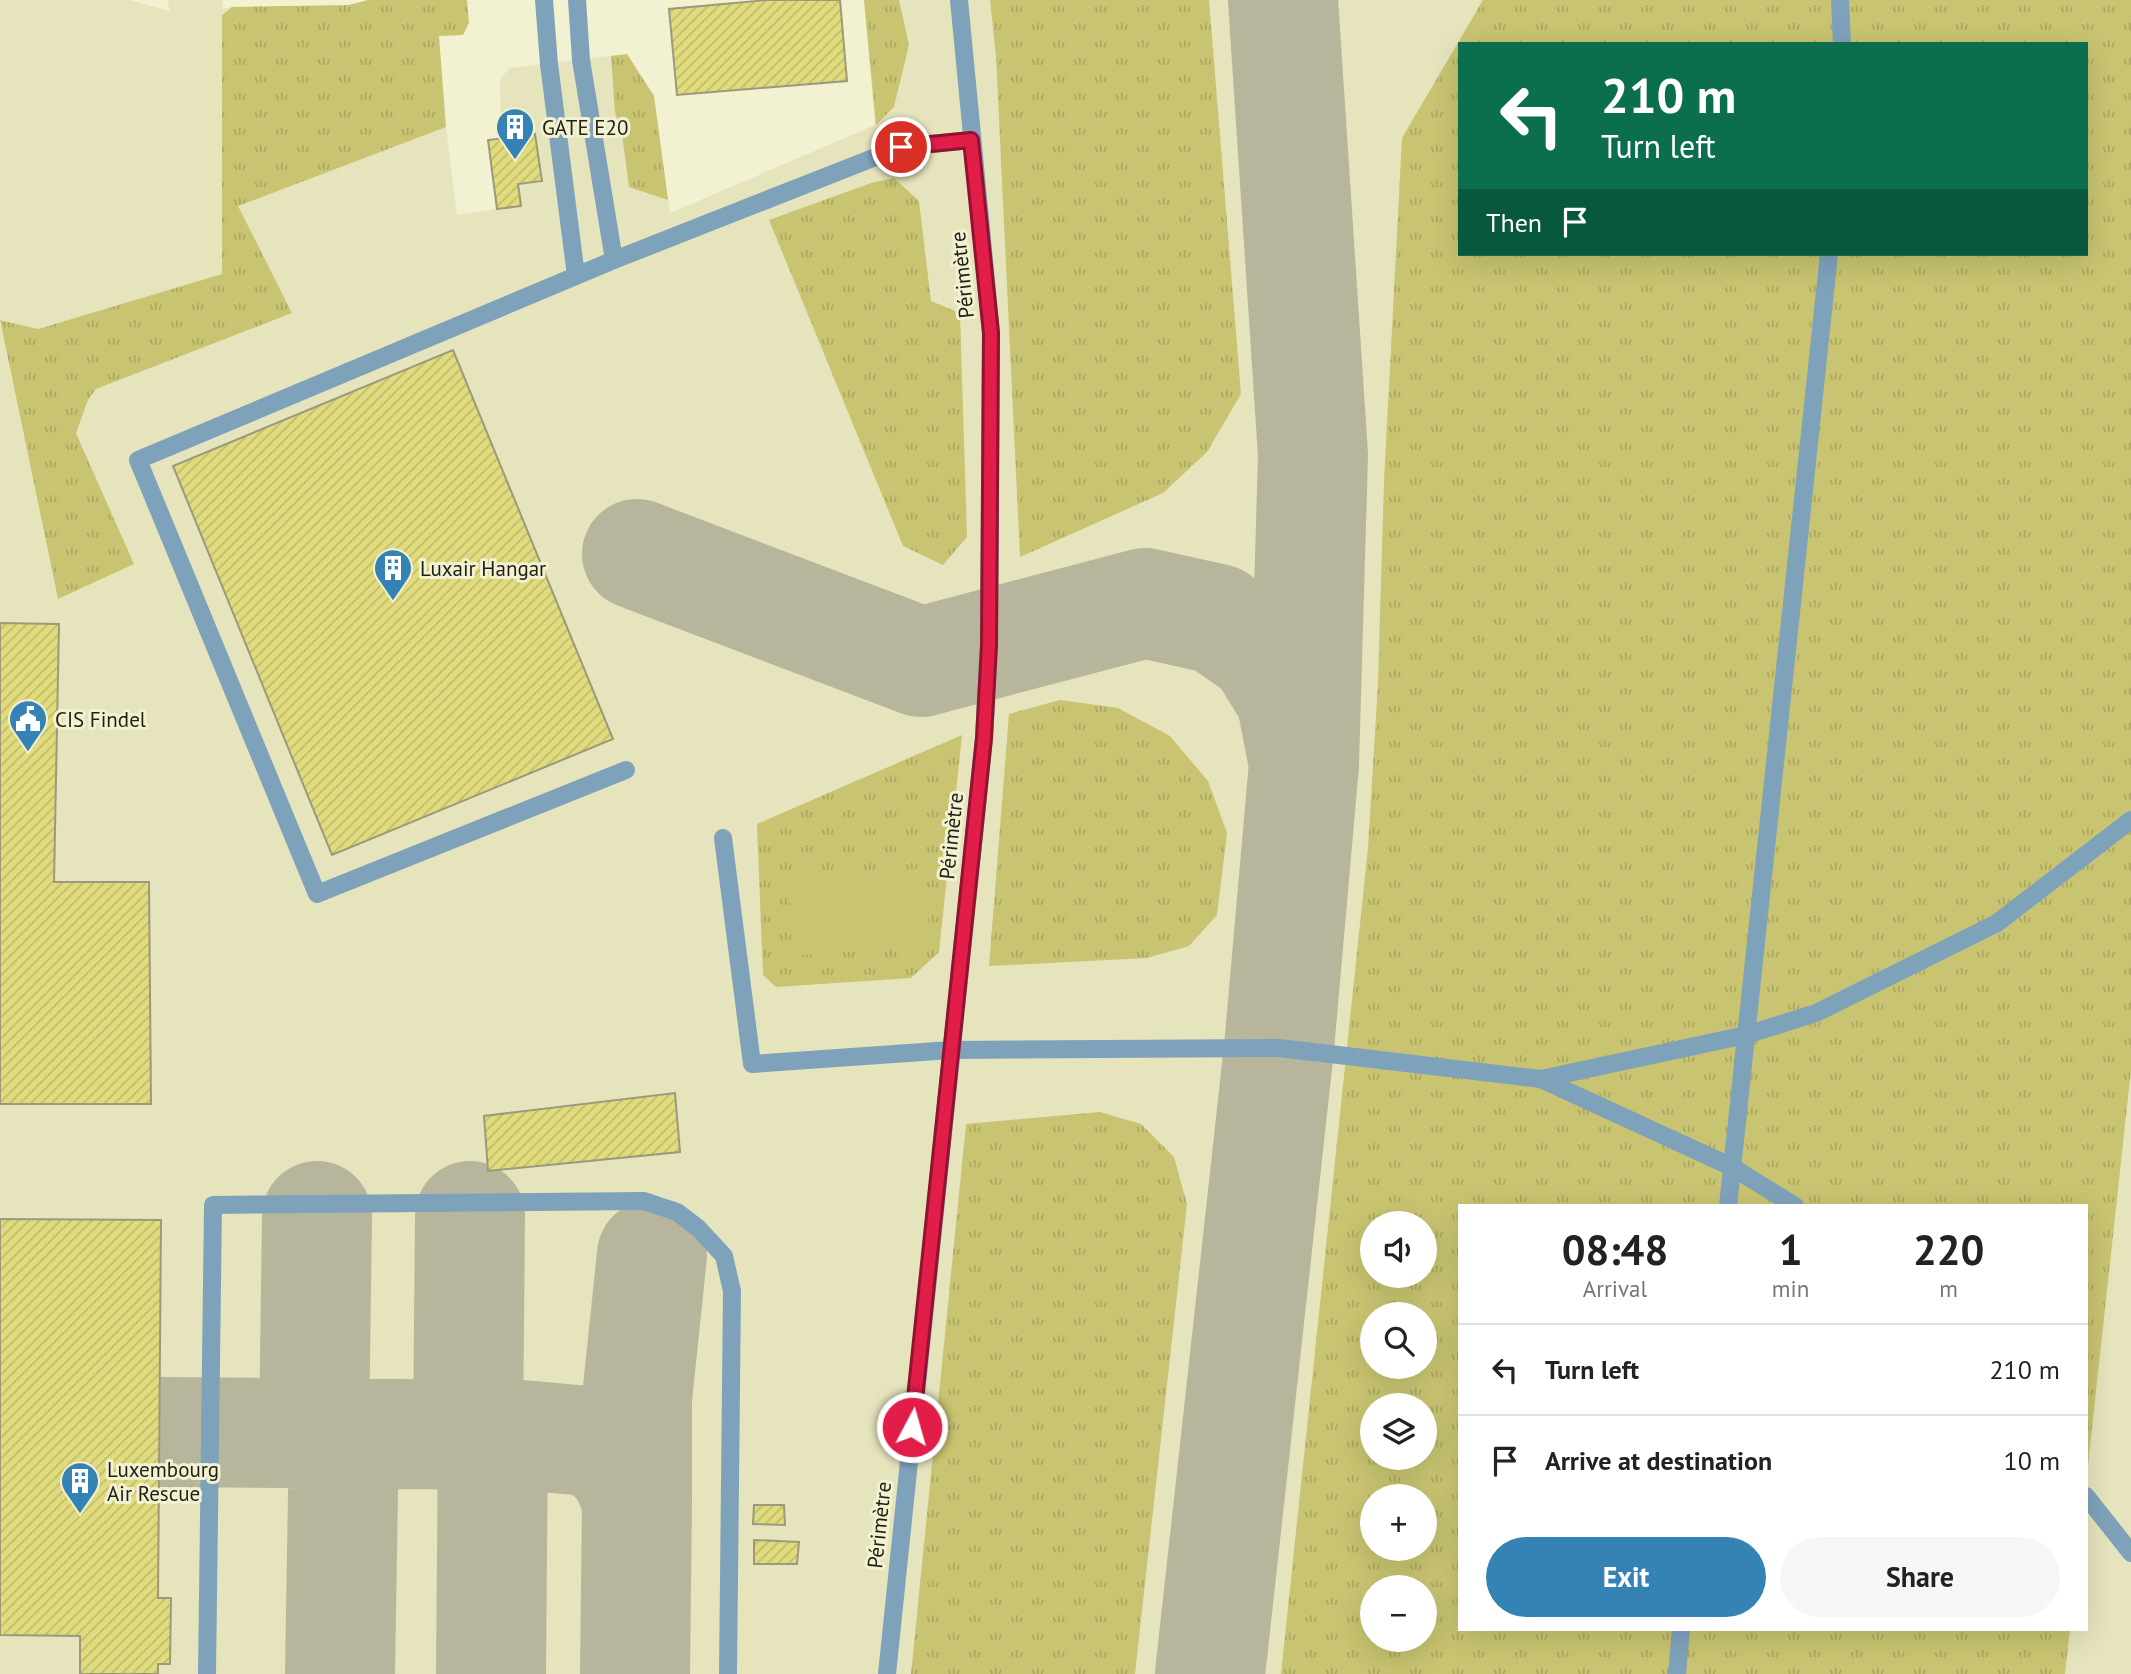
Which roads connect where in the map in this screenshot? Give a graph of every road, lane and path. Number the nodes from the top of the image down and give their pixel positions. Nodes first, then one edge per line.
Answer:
1 (544, 0) edge
2 (577, 0) edge
3 (959, 0) edge
4 (1840, 0) edge
5 (1842, 42) edge
6 (971, 140) junction
7 (1829, 256) edge
8 (614, 260) junction
9 (576, 276) junction
10 (626, 770) dead end
11 (2131, 820) edge
12 (723, 838) dead end
13 (1746, 1035) junction
14 (951, 1050) junction
15 (1541, 1079) junction
16 (1732, 1167) junction
17 (1728, 1204) edge
18 (1792, 1204) edge
19 (2088, 1499) edge
20 (2131, 1553) edge
21 (1681, 1631) edge
22 (206, 1674) edge
23 (728, 1674) edge
24 (887, 1674) edge
25 (1676, 1674) edge

1 - 9 lane
2 - 8 lane
3 - 6 lane, Périmètre
4 - 5 lane
6 - 8 lane
6 - 14 lane, Périmètre
7 - 13 lane
8 - 9 lane
9 - 10 lane
11 - 13 lane
12 - 14 lane
13 - 15 lane
13 - 16 lane
14 - 15 lane
14 - 24 lane, Périmètre
15 - 16 lane
16 - 17 lane
16 - 18 lane
19 - 20 lane
21 - 25 lane
22 - 23 lane

